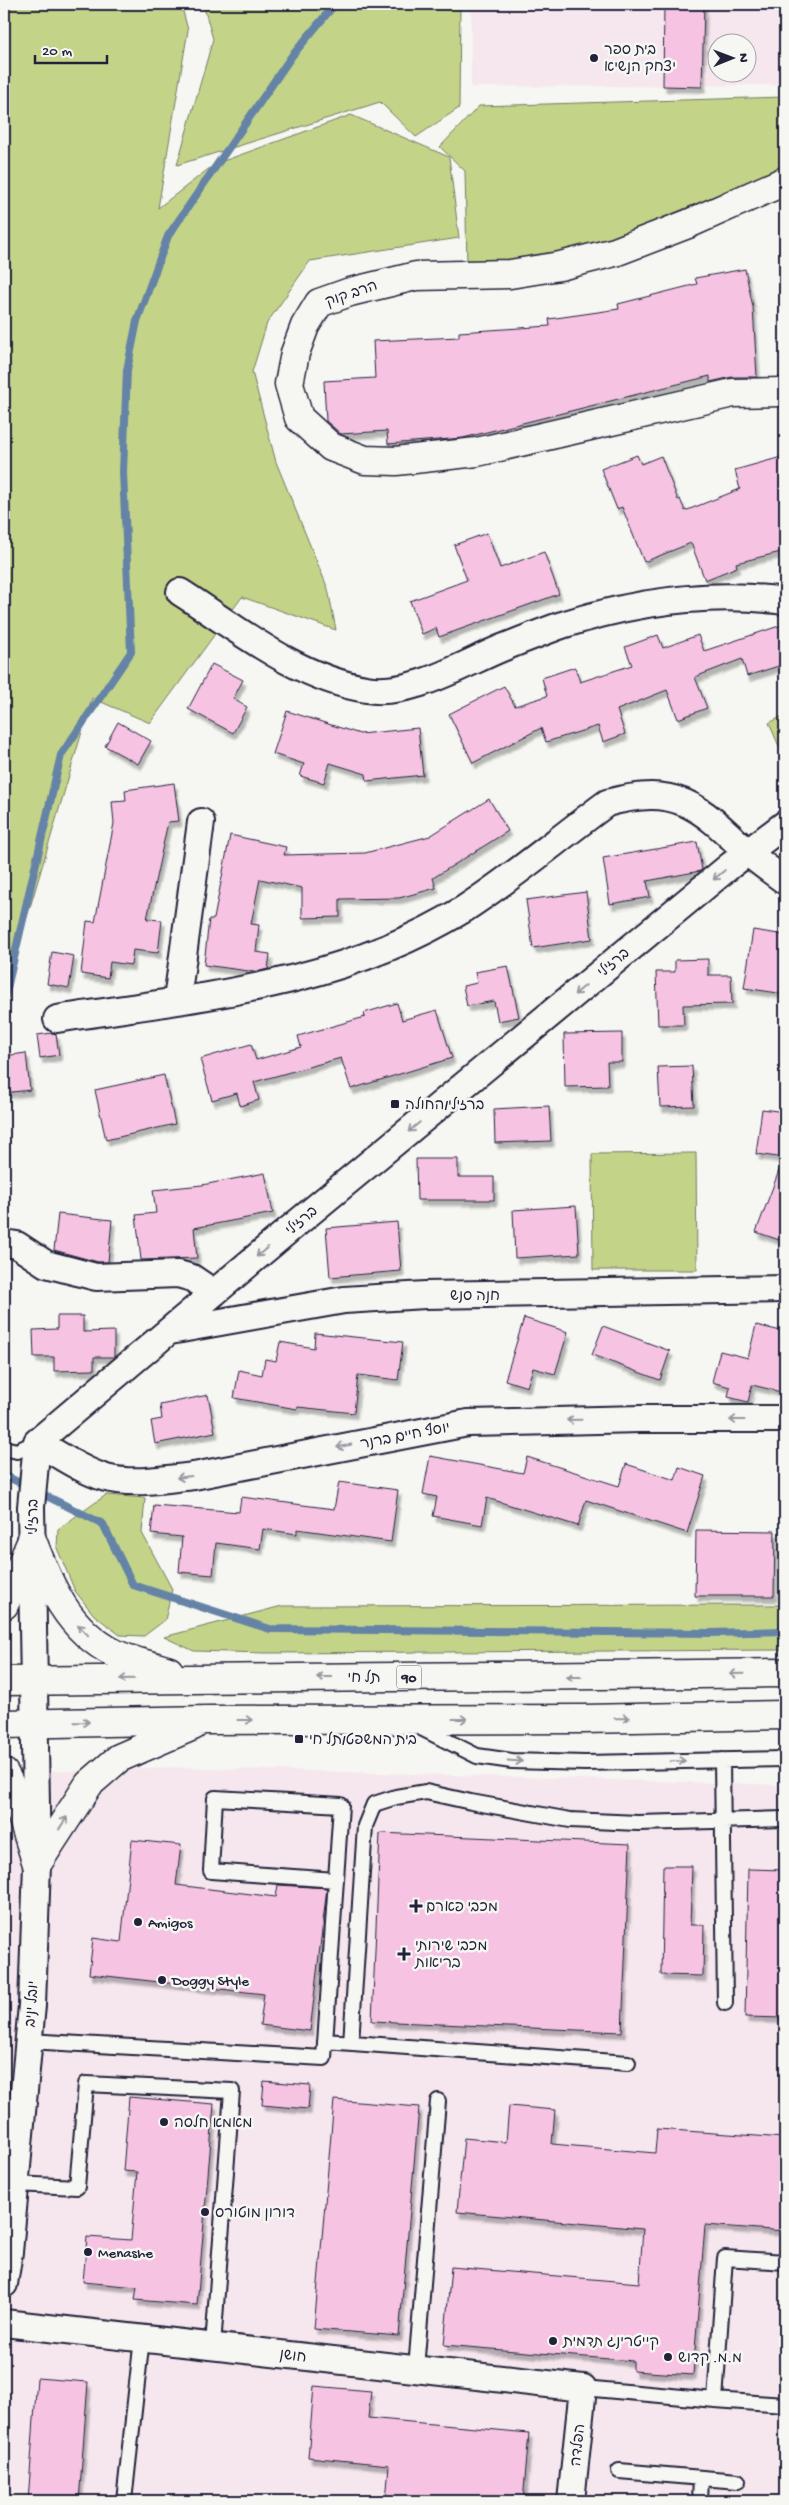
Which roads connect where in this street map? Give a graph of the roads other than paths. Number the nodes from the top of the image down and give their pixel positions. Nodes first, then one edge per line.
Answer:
1 (785, 181) edge
2 (785, 392) edge
3 (180, 592) dead end
4 (785, 601) edge
5 (201, 822) dead end
6 (785, 824) edge
7 (748, 852) junction
8 (785, 881) edge
9 (177, 1000) junction
10 (57, 1019) dead end
11 (4, 1243) edge
12 (785, 1289) edge
13 (214, 1293) junction
14 (167, 1332) junction
15 (785, 1419) edge
16 (37, 1442) junction
17 (4, 1448) edge
18 (32, 1540) junction
19 (4, 1605) edge
20 (785, 1673) edge
21 (190, 1678) junction
22 (4, 1681) edge
23 (33, 1681) junction
24 (785, 1715) edge
25 (406, 1719) junction
26 (208, 1720) junction
27 (33, 1723) junction
28 (4, 1724) edge
29 (785, 1759) edge
30 (722, 1760) junction
31 (4, 1774) edge
32 (785, 1820) edge
33 (725, 1821) junction
34 (37, 1864) junction
35 (336, 1880) junction
36 (725, 2003) dead end
37 (28, 2041) junction
38 (325, 2041) junction
39 (351, 2043) junction
40 (628, 2063) dead end
41 (438, 2101) dead end
42 (15, 2184) junction
43 (785, 2262) edge
44 (4, 2284) edge
45 (4, 2322) edge
46 (142, 2338) junction
47 (213, 2346) junction
48 (416, 2369) junction
49 (583, 2388) junction
50 (715, 2400) junction
51 (785, 2405) edge
52 (619, 2472) dead end
53 (701, 2478) junction
54 (738, 2481) dead end
55 (124, 2501) edge
56 (571, 2501) edge
57 (700, 2501) edge

1 - 2 main road, הרב קוק
3 - 4 street
5 - 9 street
6 - 7 street, ברזילי
7 - 8 street
7 - 9 street
7 -> 13 street, ברזילי
9 - 10 street
11 - 13 street
12 - 14 street, חנה סנש
13 - 14 street, ברזילי
14 - 16 street, ברזילי
15 -> 16 street, יוסף חיים ברנר
16 - 17 lane
16 - 18 street, ברזילי
18 - 19 main road
21 -> 18 main road
18 - 23 street, ברזילי
20 -> 21 main road, תל חי / 90
21 -> 23 main road, תל חי / 90
22 - 23 main road, 90
23 - 27 street, ברזילי
25 -> 24 main road
26 -> 25 main road
25 -> 30 lane
27 -> 26 main road
34 -> 26 main road
27 - 28 main road
27 - 34 street, יובל יניב
29 - 30 lane
30 - 33 lane
31 - 34 main road
32 - 33 lane
33 - 36 lane
33 - 39 lane
34 - 37 street, יובל יניב
35 - 35 lane
35 - 38 lane
37 - 38 lane
37 - 42 street, יובל יניב
38 - 39 lane
39 - 40 lane
41 - 48 lane
42 - 44 street, יובל יניב
42 - 47 lane
43 - 50 lane
45 - 46 street, חושן
46 - 47 street, חושן
46 - 55 lane
47 - 48 street, חושן
48 - 49 street, חושן
49 - 50 lane
49 - 56 street, הפלדה
50 - 51 lane
52 - 53 lane
53 - 54 lane
53 - 57 lane

